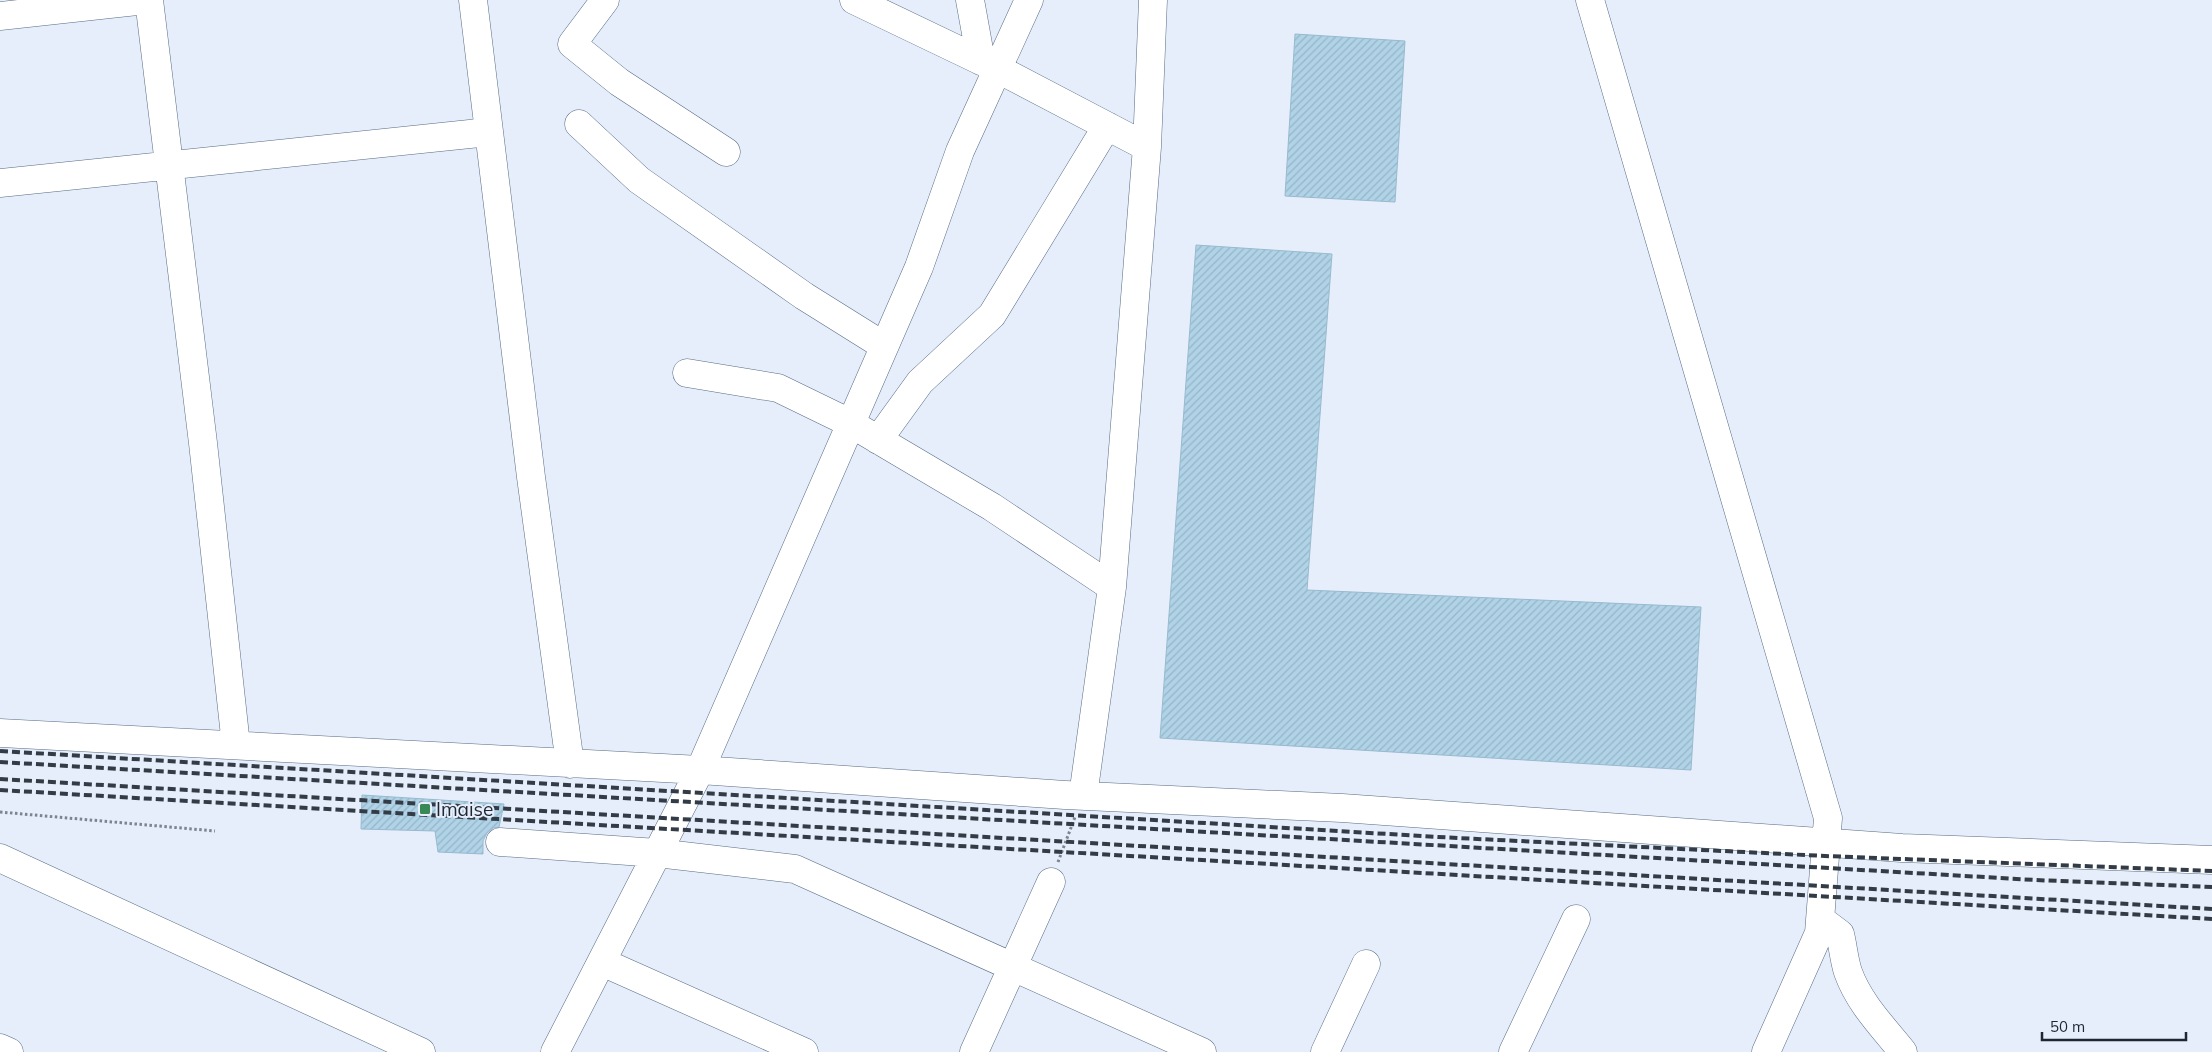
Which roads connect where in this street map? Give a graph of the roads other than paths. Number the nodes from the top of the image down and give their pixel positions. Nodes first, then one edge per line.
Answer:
1 (148, 0) edge
2 (472, 0) edge
3 (605, 0) edge
4 (854, 0) edge
5 (970, 0) edge
6 (1029, 0) edge
7 (1153, 0) edge
8 (1590, 0) edge
9 (0, 16) edge
10 (990, 65) junction
11 (579, 124) dead end
12 (1107, 126) junction
13 (490, 132) junction
14 (1147, 147) junction
15 (726, 152) dead end
16 (168, 166) junction
17 (0, 183) edge
18 (884, 346) junction
19 (687, 373) dead end
20 (850, 423) junction
21 (878, 440) junction
22 (1112, 587) junction
23 (0, 733) edge
24 (236, 745) junction
25 (570, 764) junction
26 (700, 770) junction
27 (1083, 796) junction
28 (500, 842) dead end
29 (1826, 843) junction
30 (657, 854) junction
31 (0, 858) edge
32 (2212, 860) edge
33 (1051, 882) road end
34 (1576, 919) dead end
35 (1820, 919) junction
36 (602, 962) junction
37 (1366, 964) dead end
38 (1014, 966) junction
39 (0, 1048) edge
40 (9, 1052) edge
41 (421, 1052) edge
42 (555, 1052) edge
43 (804, 1052) edge
44 (974, 1052) edge
45 (1202, 1052) edge
46 (1325, 1052) edge
47 (1513, 1052) edge
48 (1766, 1052) edge
49 (1904, 1052) edge

1 - 9 street
1 - 16 street
2 - 13 street
3 - 15 street
4 - 10 street
5 - 10 street
6 - 10 street
7 - 14 street
8 - 29 street
10 - 12 street
10 - 18 street
11 - 18 street
12 - 14 street
12 - 21 street
13 - 16 street
13 - 25 street
14 - 22 street
16 - 17 street
16 - 24 street
18 - 20 street
19 - 20 street
20 - 21 street
20 - 26 street
21 - 22 street
22 - 27 street
23 - 24 street
24 - 25 street
25 - 26 street
26 - 27 street
26 - 30 street
27 - 29 street
28 - 30 street
29 - 32 street
29 - 35 street
30 - 36 street
30 - 38 street
31 - 41 street
33 - 38 street
34 - 47 street
35 - 48 street
35 - 49 street
36 - 42 street
36 - 43 street
37 - 46 street
38 - 44 street
38 - 45 street
39 - 40 street

